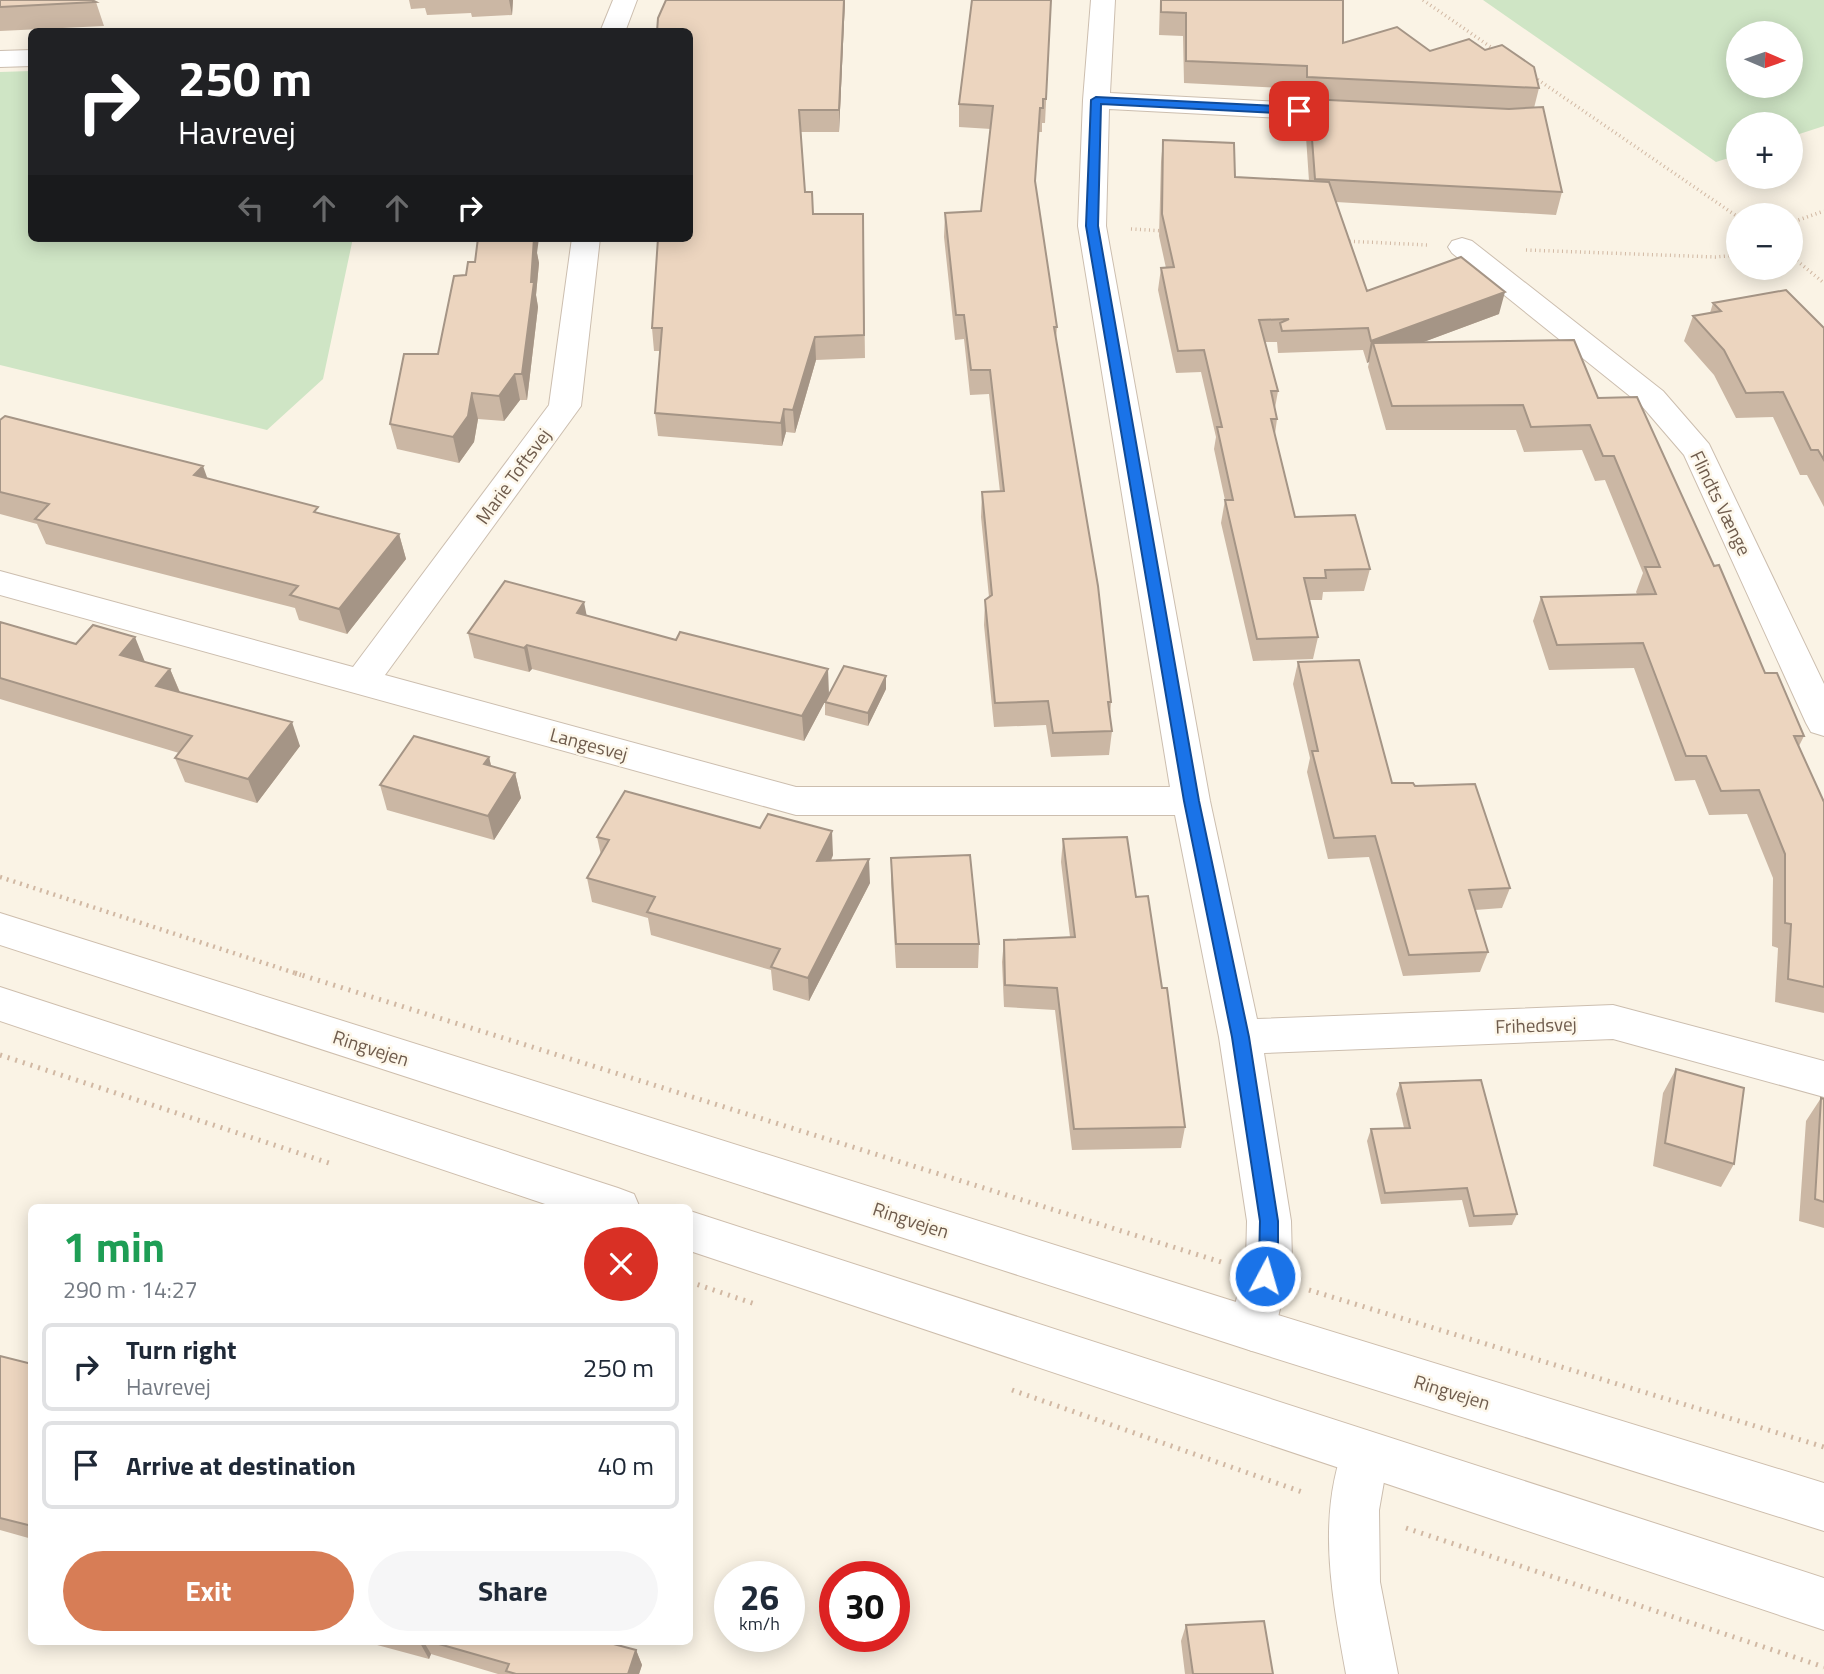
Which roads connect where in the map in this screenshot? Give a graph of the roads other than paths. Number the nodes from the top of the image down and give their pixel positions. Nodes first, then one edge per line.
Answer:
1 (625, 0) edge
2 (1103, 0) edge
3 (614, 28) edge
4 (28, 58) edge
5 (0, 59) edge
6 (1096, 100) junction
7 (1380, 115) edge
8 (586, 242) edge
9 (1462, 247) road end
10 (0, 583) edge
11 (361, 682) junction
12 (1824, 723) edge
13 (1191, 801) junction
14 (0, 929) edge
15 (0, 1004) edge
16 (1240, 1037) junction
17 (1824, 1079) edge
18 (606, 1204) edge
19 (693, 1232) edge
20 (1252, 1329) junction
21 (1365, 1453) junction
22 (1824, 1507) edge
23 (1824, 1604) edge
24 (1372, 1674) edge

1 - 3 street
2 - 6 street
4 - 5 street
6 - 7 street
6 - 13 street
8 - 11 street, Marie Toftsvej
9 - 12 street, Flindts Vænge
10 - 11 street, Langesvej
11 - 13 street, Langesvej
13 - 16 street
14 - 20 street, Ringvejen
15 - 18 street
16 - 17 street, Frihedsvej
16 - 20 street
19 - 21 street
20 - 22 street, Ringvejen
21 - 23 street
21 - 24 street

